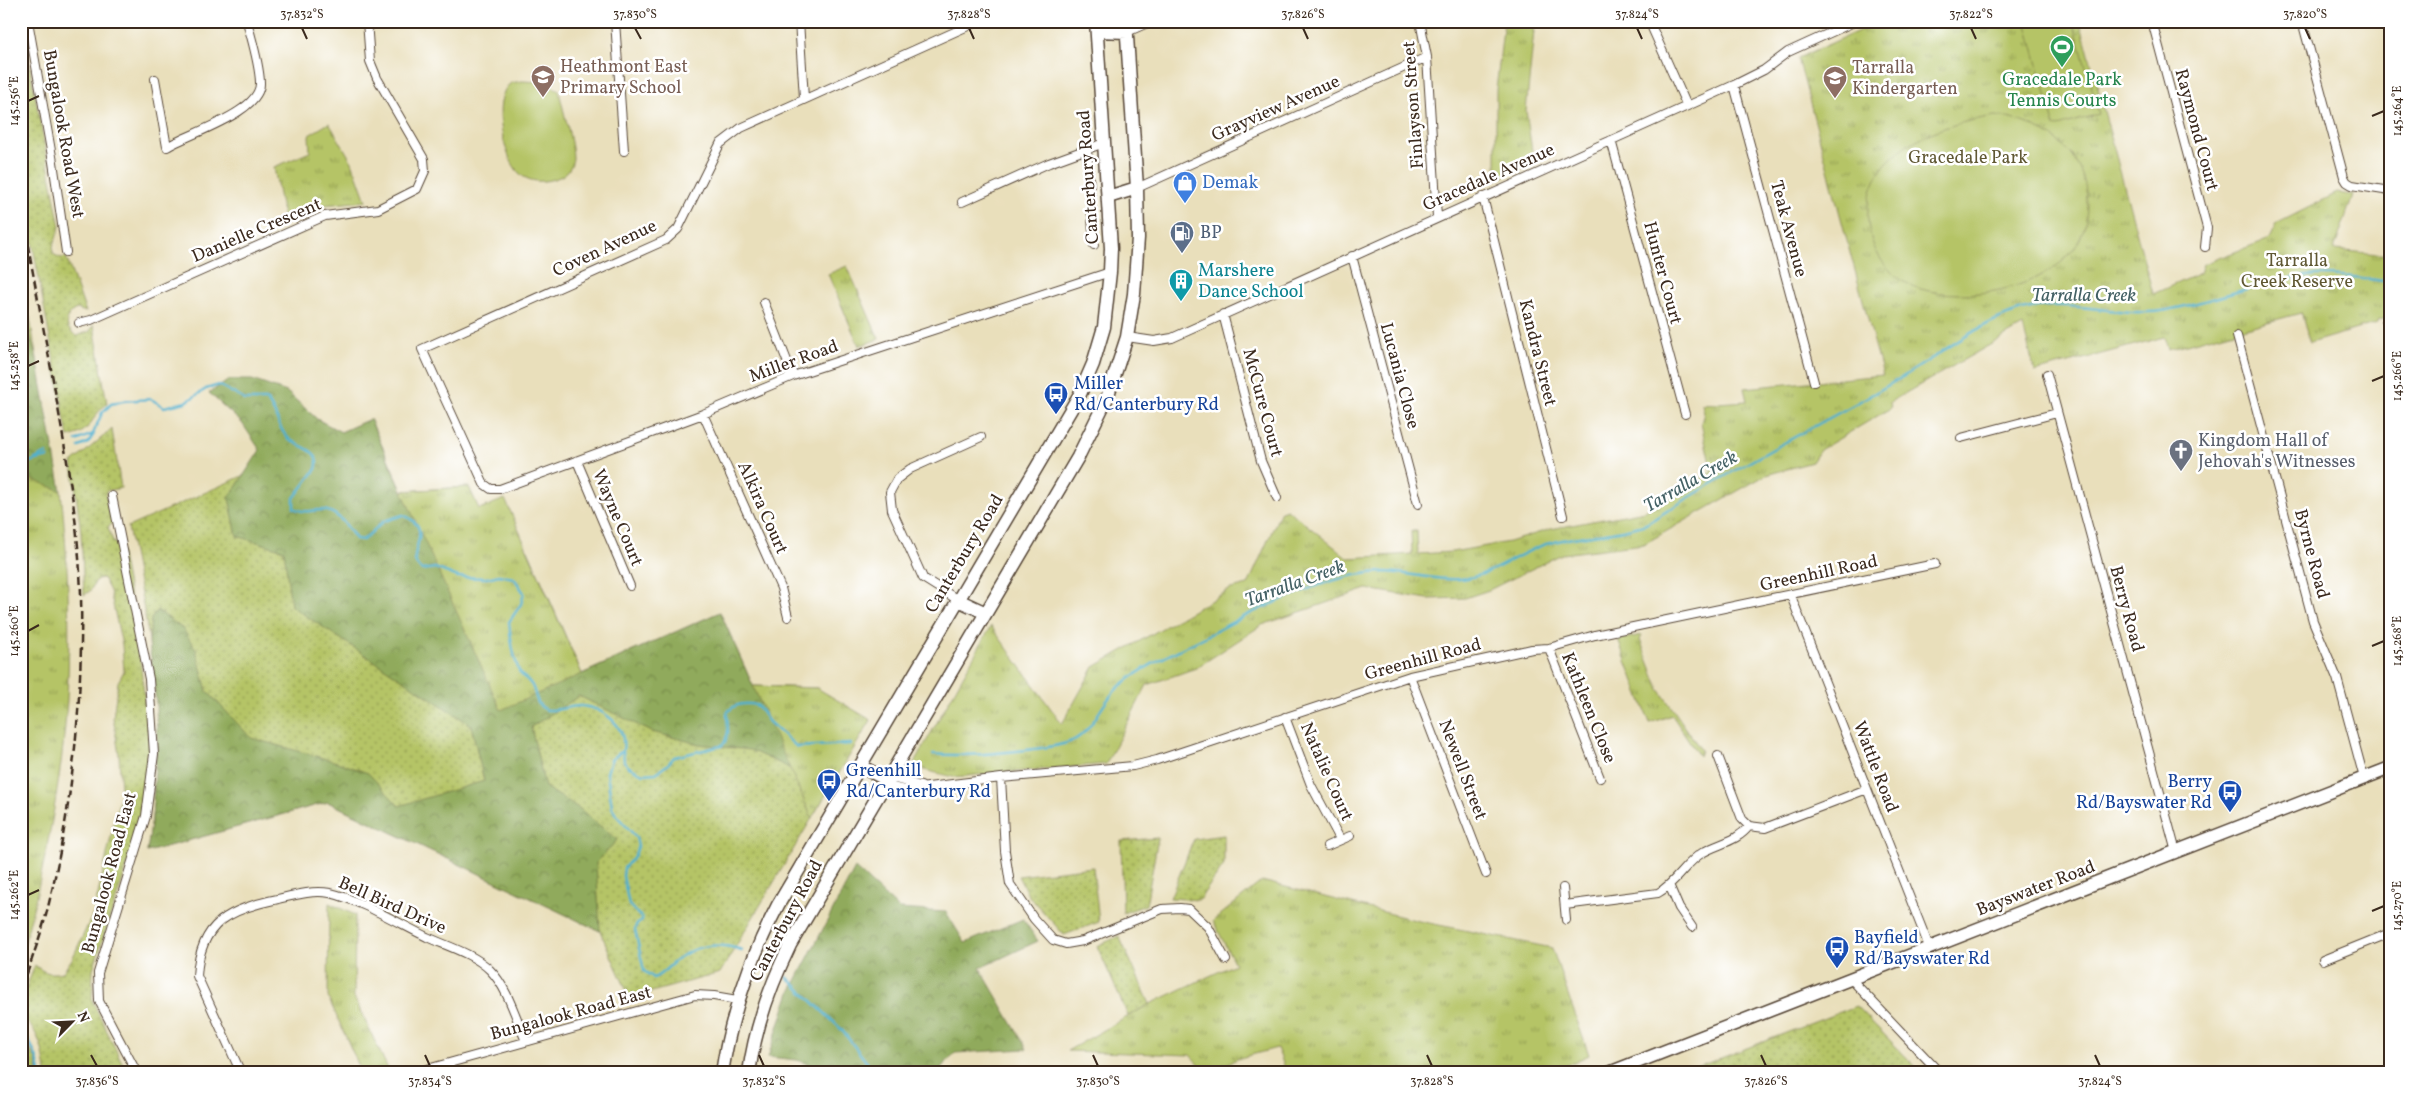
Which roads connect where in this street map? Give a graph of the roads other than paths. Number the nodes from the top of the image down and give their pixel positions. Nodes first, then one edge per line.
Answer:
1 (28, 21) edge
2 (248, 21) edge
3 (368, 21) edge
4 (615, 21) edge
5 (799, 21) edge
6 (979, 21) edge
7 (1152, 21) edge
8 (1420, 21) edge
9 (1649, 21) edge
10 (1856, 21) edge
11 (2152, 21) edge
12 (2302, 21) edge
13 (1097, 26) edge
14 (1126, 26) edge
15 (1427, 57) junction
16 (155, 79) dead end
17 (1734, 85) junction
18 (804, 98) junction
19 (1687, 106) junction
20 (1611, 140) junction
21 (1104, 143) junction
22 (1087, 149) junction
23 (624, 151) dead end
24 (1137, 188) junction
25 (2390, 191) edge
26 (1108, 197) junction
27 (1483, 197) junction
28 (962, 202) dead end
29 (1437, 217) junction
30 (1094, 245) dead end
31 (2205, 247) dead end
32 (66, 252) dead end
33 (1352, 256) junction
34 (1110, 272) junction
35 (764, 302) dead end
36 (1223, 314) junction
37 (2386, 319) dead end
38 (79, 323) dead end
39 (2390, 332) edge
40 (1127, 336) junction
41 (2237, 336) dead end
42 (2047, 374) dead end
43 (793, 376) junction
44 (1814, 382) dead end
45 (2057, 413) junction
46 (703, 414) junction
47 (1685, 414) dead end
48 (981, 437) dead end
49 (1961, 438) dead end
50 (577, 462) junction
51 (492, 489) joint
52 (112, 496) dead end
53 (1277, 498) dead end
54 (1418, 504) dead end
55 (1563, 516) dead end
56 (1935, 564) dead end
57 (630, 586) dead end
58 (1791, 596) junction
59 (958, 600) junction
60 (986, 613) junction
61 (788, 617) dead end
62 (1549, 648) junction
63 (1410, 676) junction
64 (1285, 717) junction
65 (1718, 756) dead end
66 (860, 766) junction
67 (2390, 768) edge
68 (1001, 778) junction
69 (1600, 778) dead end
70 (2364, 778) junction
71 (887, 780) junction
72 (1867, 789) junction
73 (1750, 826) junction
74 (1350, 836) dead end
75 (1340, 839) junction
76 (1327, 846) dead end
77 (2176, 852) junction
78 (1486, 874) dead end
79 (1670, 886) junction
80 (1563, 888) dead end
81 (1565, 905) junction
82 (1566, 920) dead end
83 (1692, 927) dead end
84 (2390, 933) edge
85 (1930, 949) junction
86 (1226, 960) dead end
87 (2323, 960) dead end
88 (1851, 979) junction
89 (737, 1000) junction
90 (526, 1041) junction
91 (137, 1073) edge
92 (241, 1073) edge
93 (413, 1073) edge
94 (722, 1073) edge
95 (749, 1073) edge
96 (1609, 1073) edge
97 (1940, 1073) edge

1 - 32 street, Bungalook Road West
2 - 16 street
3 - 38 street, Danielle Crescent
4 - 23 street
5 - 18 street
6 - 18 street, Coven Avenue
7 - 14 street
8 - 15 street, Finlayson Street
9 - 19 street
10 - 17 street, Gracedale Avenue
11 - 31 street, Raymond Court
12 - 25 street
13 - 14 main road
13 - 21 main road, Canterbury Road
14 - 24 main road, Canterbury Road
15 - 24 street, Grayview Avenue
15 - 29 street, Finlayson Street
17 - 19 street, Gracedale Avenue
17 - 44 street, Teak Avenue
18 - 51 street, Coven Avenue
19 - 20 street, Gracedale Avenue
20 - 27 street, Gracedale Avenue
20 - 47 street, Hunter Court
21 - 22 street
21 - 26 main road, Canterbury Road
22 - 28 street
22 - 30 street
24 - 26 main road
24 - 40 main road, Canterbury Road
26 - 34 main road, Canterbury Road
27 - 29 street, Gracedale Avenue
27 - 55 street, Kandra Street
29 - 33 street, Gracedale Avenue
33 - 36 street, Gracedale Avenue
33 - 54 street, Lucania Close
34 - 43 street, Miller Road
34 - 59 main road, Canterbury Road
35 - 43 street
36 - 40 street, Gracedale Avenue
36 - 53 street, McCure Court
37 - 39 street
40 - 60 main road, Canterbury Road
41 - 70 street, Byrne Road
42 - 45 street, Berry Road
43 - 46 street, Miller Road
45 - 49 street
45 - 77 street, Berry Road
46 - 50 street, Miller Road
46 - 61 street, Alkira Court
48 - 59 street
50 - 51 street, Miller Road
50 - 57 street, Wayne Court
52 - 91 street, Bungalook Road East
56 - 58 street, Greenhill Road
58 - 62 street, Greenhill Road
58 - 72 street, Wattle Road
59 - 60 main road
59 - 66 main road, Canterbury Road
60 - 71 main road, Canterbury Road
62 - 63 street, Greenhill Road
62 - 69 street, Kathleen Close
63 - 64 street, Greenhill Road
63 - 78 street, Newell Street
64 - 68 street, Greenhill Road
64 - 75 street, Natalie Court
65 - 73 street
66 - 71 main road
66 - 89 main road, Canterbury Road
67 - 70 main road, Bayswater Road
68 - 71 street, Greenhill Road
68 - 86 street
70 - 77 main road, Bayswater Road
71 - 95 main road, Canterbury Road
72 - 73 street
72 - 85 street, Wattle Road
73 - 79 street
74 - 75 street
75 - 76 street
77 - 85 main road, Bayswater Road
79 - 81 street
79 - 83 street
80 - 81 street
81 - 82 street
84 - 87 street
85 - 88 main road, Bayswater Road
88 - 96 main road, Bayswater Road
88 - 97 street
89 - 90 street, Bungalook Road East
89 - 94 main road, Canterbury Road
90 - 92 street, Bell Bird Drive
90 - 93 street, Bungalook Road East

